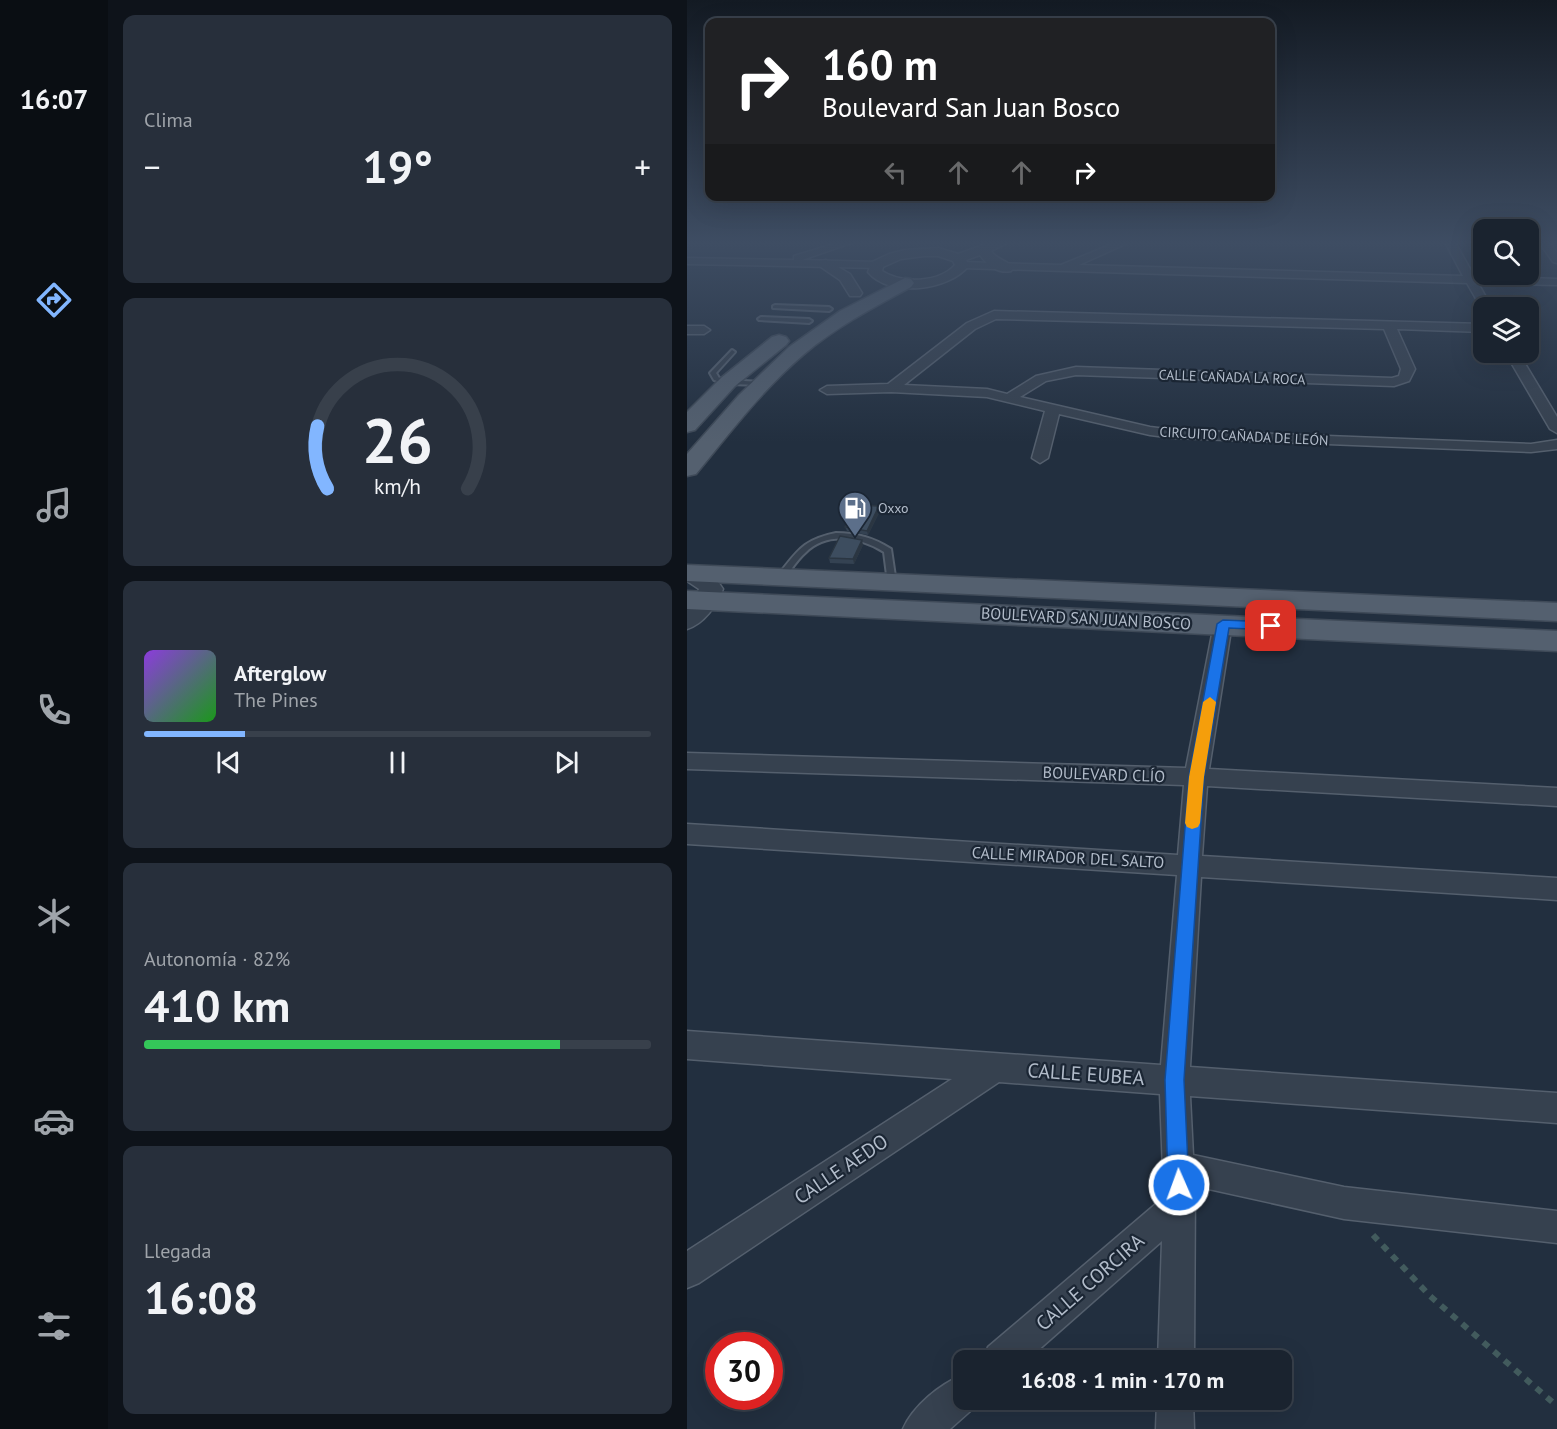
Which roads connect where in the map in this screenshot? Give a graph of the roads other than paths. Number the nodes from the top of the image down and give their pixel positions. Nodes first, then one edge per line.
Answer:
1 (821, 309) edge
2 (829, 309) joint
3 (861, 309) edge
4 (761, 319) dead end
5 (809, 321) junction
6 (1389, 326) junction
7 (1473, 328) edge
8 (687, 330) edge
9 (704, 330) dead end
10 (732, 352) dead end
11 (1518, 363) edge
12 (728, 382) junction
13 (761, 384) junction
14 (891, 388) junction
15 (827, 390) dead end
16 (1011, 398) junction
17 (1053, 408) junction
18 (687, 425) edge
19 (1557, 429) edge
20 (1557, 444) edge
21 (1040, 458) dead end
22 (687, 469) edge
23 (781, 577) junction
24 (893, 583) junction
25 (698, 589) edge
26 (1557, 612) edge
27 (687, 621) edge
28 (1223, 624) junction
29 (1557, 640) edge
30 (687, 761) edge
31 (1196, 777) junction
32 (1557, 797) edge
33 (687, 834) edge
34 (1189, 865) junction
35 (1557, 889) edge
36 (687, 1045) edge
37 (995, 1068) junction
38 (1174, 1080) junction
39 (1557, 1108) edge
40 (1178, 1167) junction
41 (1180, 1204) junction
42 (1557, 1227) edge
43 (687, 1271) edge
44 (1012, 1350) edge
45 (1176, 1350) edge
46 (953, 1402) edge
47 (1175, 1410) edge
48 (922, 1429) edge
49 (1175, 1429) edge

1 - 2 lane
2 - 5 main road
3 - 13 main road
4 - 5 lane
5 - 12 main road
6 - 7 street
6 - 14 street
6 - 16 street, CALLE CAÑADA LA ROCA
8 - 9 street
10 - 12 lane
11 - 19 street
12 - 13 lane
12 - 18 main road
13 - 22 main road
14 - 15 street, CIRCUITO CAÑADA DE LEÓN
14 - 16 street, CIRCUITO CAÑADA DE LEÓN
16 - 17 street, CIRCUITO CAÑADA DE LEÓN
17 - 20 street, CIRCUITO CAÑADA DE LEÓN
17 - 21 street
23 - 24 main road, BOULEVARD SAN JUAN BOSCO
23 - 24 lane
23 - 25 main road, BOULEVARD SAN JUAN BOSCO
24 - 26 main road, BOULEVARD SAN JUAN BOSCO
25 - 27 street
25 - 28 main road, BOULEVARD SAN JUAN BOSCO
28 - 29 main road, BOULEVARD SAN JUAN BOSCO
28 - 31 street
30 - 31 street, BOULEVARD CLÍO
31 - 32 street, BOULEVARD CLÍO
31 - 34 street
33 - 34 street, CALLE MIRADOR DEL SALTO
34 - 35 street, CALLE MIRADOR DEL SALTO
34 - 38 street
36 - 37 street, CALLE EUBEA
37 - 38 street, CALLE EUBEA
37 - 43 street, CALLE AEDO
38 - 39 street, CALLE EUBEA
38 - 40 street
40 - 41 street
40 - 42 street
41 - 44 street, CALLE CORCIRA
41 - 45 street
46 - 48 street
47 - 49 street

